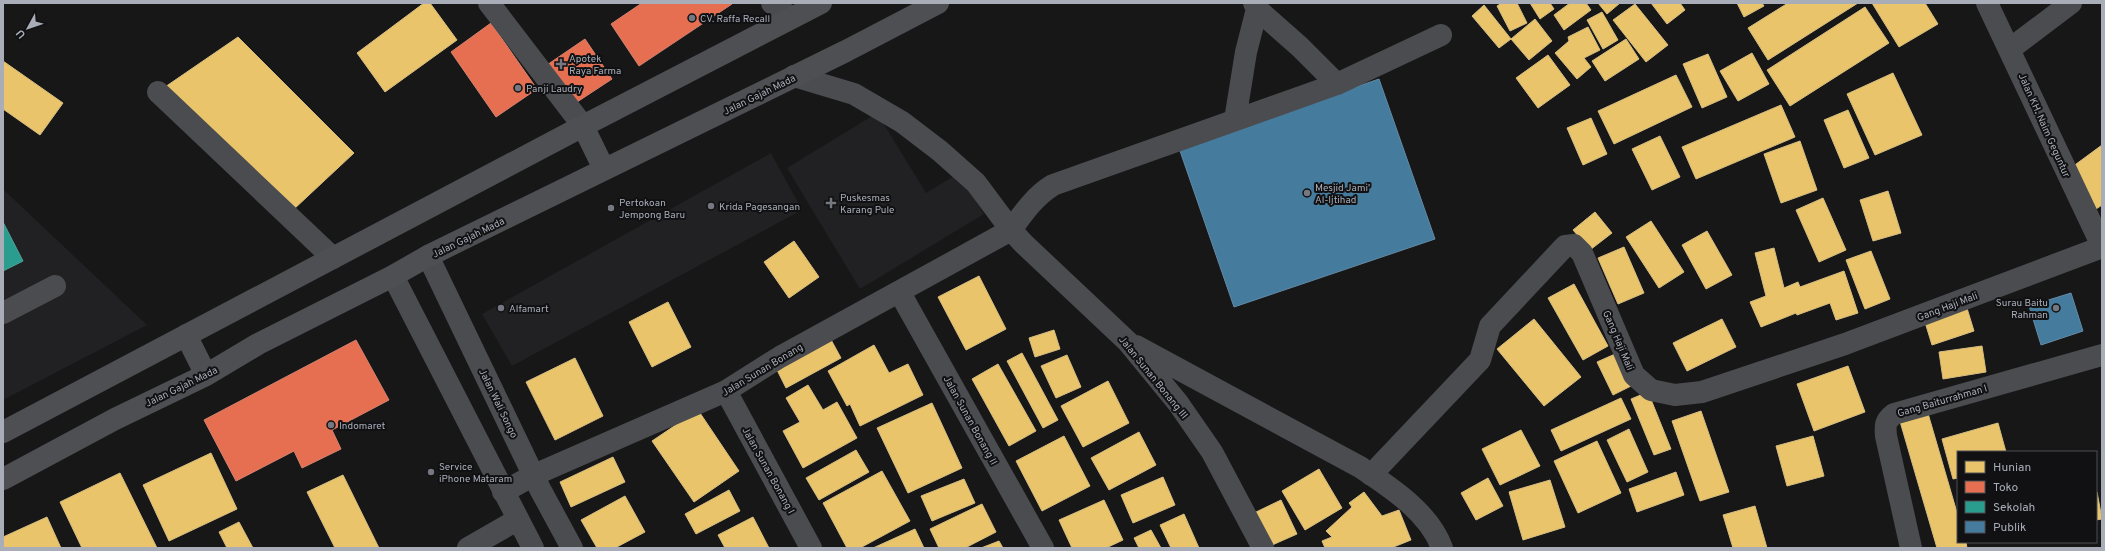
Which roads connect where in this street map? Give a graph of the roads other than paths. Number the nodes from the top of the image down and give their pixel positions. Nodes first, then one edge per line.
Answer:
1 (490, 3) edge
2 (772, 3) edge
3 (821, 3) edge
4 (938, 3) edge
5 (1987, 3) edge
6 (2071, 3) edge
7 (1255, 6) edge
8 (791, 18) junction
9 (1441, 35) dead end
10 (2010, 49) junction
11 (794, 76) junction
12 (1337, 84) junction
13 (158, 92) dead end
14 (1235, 120) junction
15 (583, 126) junction
16 (604, 169) junction
17 (1011, 230) junction
18 (2102, 247) edge
19 (428, 256) junction
20 (333, 258) junction
21 (393, 276) junction
22 (55, 286) dead end
23 (900, 293) junction
24 (3, 314) edge
25 (186, 335) junction
26 (1128, 342) junction
27 (2102, 355) edge
28 (206, 375) junction
29 (726, 391) junction
30 (3, 432) edge
31 (534, 475) junction
32 (1372, 475) junction
33 (3, 479) edge
34 (504, 492) junction
35 (517, 520) junction
36 (468, 548) edge
37 (533, 548) edge
38 (572, 548) edge
39 (811, 548) edge
40 (1043, 548) edge
41 (1263, 548) edge
42 (1442, 548) edge
43 (1911, 548) edge

1 - 15 street
2 - 8 street
3 - 8 main road
4 - 11 main road, Jalan Gajah Mada
5 - 10 street, Jalan KH. Naim Geguntur
6 - 10 street
7 - 12 street
7 - 14 street
8 - 15 main road
9 - 12 street
10 - 18 street, Jalan KH. Naim Geguntur
11 - 16 main road, Jalan Gajah Mada
11 - 17 street, Jalan Sunan Bonang III
12 - 14 street
13 - 20 street
14 - 17 street
15 - 16 main road
15 - 20 main road
16 - 19 main road, Jalan Gajah Mada
17 - 23 street, Jalan Sunan Bonang
17 - 26 street, Jalan Sunan Bonang III
18 - 32 street, Gang Haji Mali
19 - 21 main road, Jalan Gajah Mada
19 - 31 street, Jalan Wali Songo
20 - 25 main road
21 - 28 main road, Jalan Gajah Mada
21 - 34 street
22 - 24 street
23 - 29 street, Jalan Sunan Bonang
23 - 40 street, Jalan Sunan Bonang II
25 - 28 main road
25 - 30 main road
26 - 32 street
26 - 41 street, Jalan Sunan Bonang III
27 - 43 street, Gang Baiturrahman I
28 - 33 main road, Jalan Gajah Mada
29 - 31 street, Jalan Sunan Bonang
29 - 39 street, Jalan Sunan Bonang I
31 - 34 street, Jalan Sunan Bonang
31 - 38 street, Jalan Wali Songo
32 - 42 street
34 - 35 street
35 - 36 street
35 - 37 street

